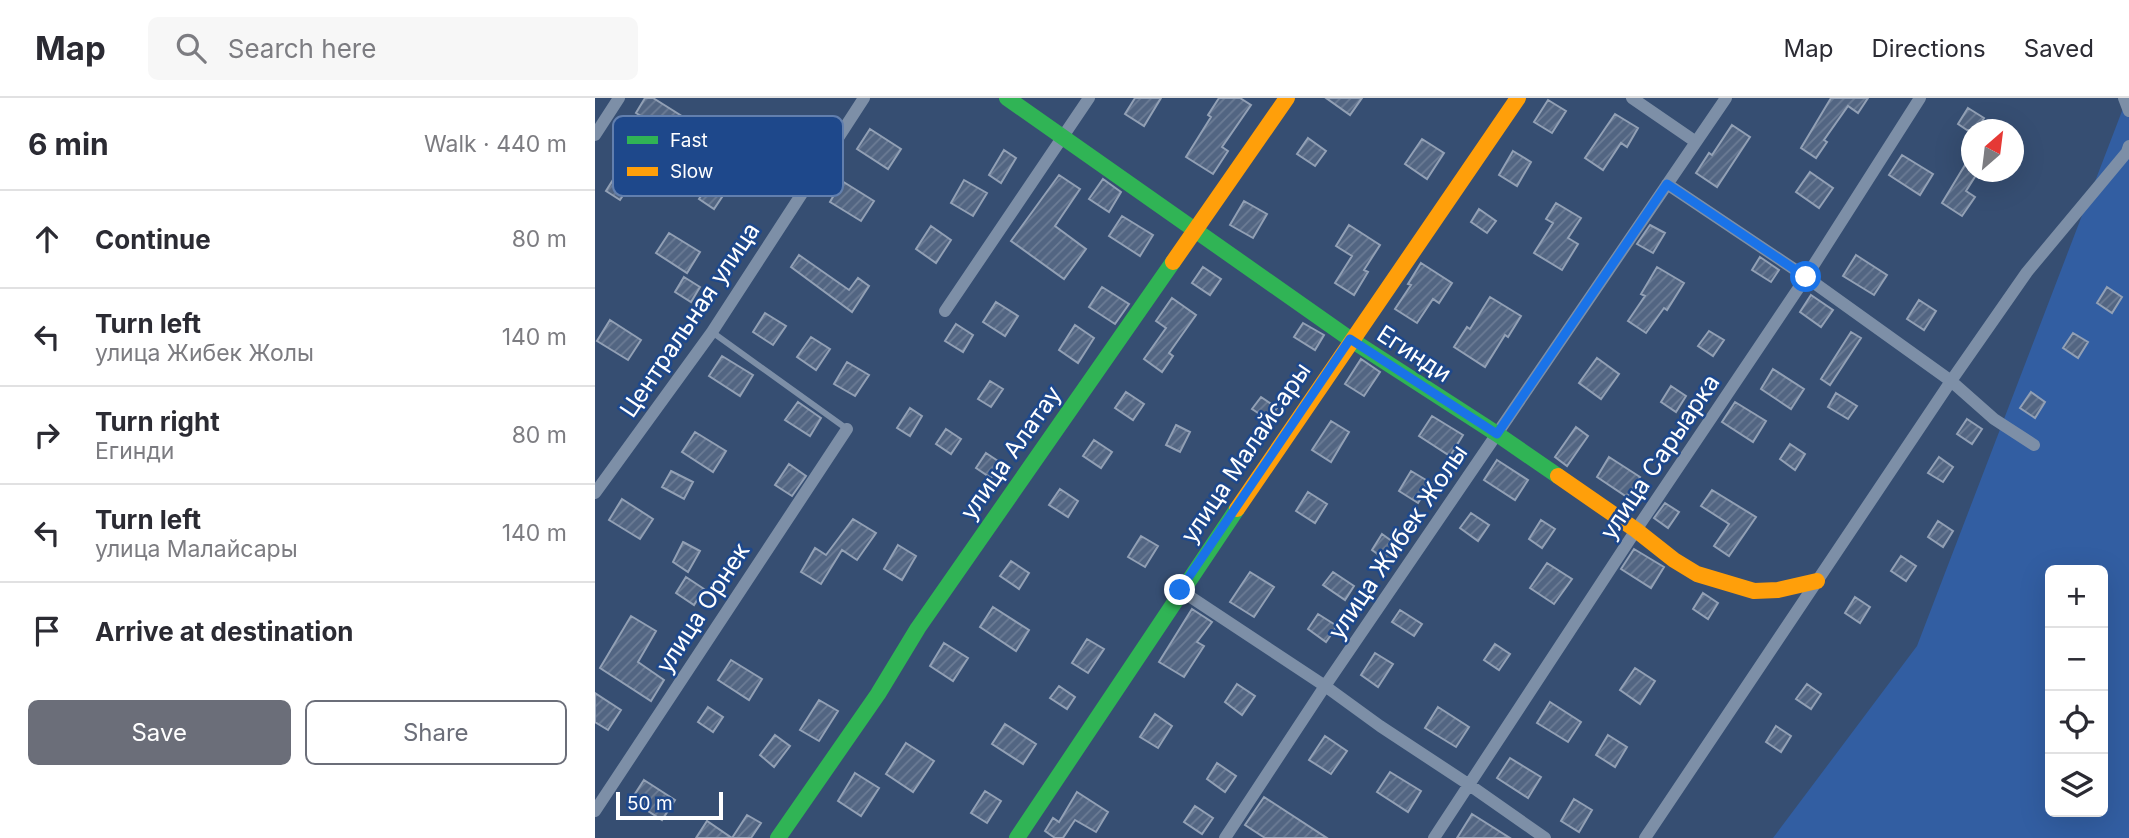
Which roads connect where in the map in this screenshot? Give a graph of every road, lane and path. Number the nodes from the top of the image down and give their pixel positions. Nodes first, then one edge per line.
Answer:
1 (619, 98) edge
2 (864, 98) edge
3 (1006, 98) edge
4 (1089, 98) edge
5 (1287, 98) edge
6 (1518, 98) edge
7 (1632, 98) edge
8 (1725, 98) edge
9 (1920, 98) edge
10 (2124, 98) edge
11 (2129, 111) edge
12 (843, 127) edge
13 (595, 135) edge
14 (1064, 136) junction
15 (1696, 142) junction
16 (2129, 146) edge
17 (1667, 184) junction
18 (799, 196) edge
19 (1194, 231) junction
20 (1806, 277) junction
21 (946, 311) dead end
22 (712, 332) junction
23 (1350, 339) junction
24 (1951, 381) junction
25 (847, 429) joint
26 (1497, 434) junction
27 (2034, 445) dead end
28 (595, 493) edge
29 (1636, 530) junction
30 (1817, 581) junction
31 (1180, 590) junction
32 (1325, 686) junction
33 (1468, 784) junction
34 (595, 811) edge
35 (778, 838) edge
36 (1017, 838) edge
37 (1225, 838) edge
38 (1434, 838) edge
39 (1545, 838) edge
40 (1645, 838) edge

1 - 13 street
2 - 12 street, Центральная улица
3 - 14 street, Егинди
4 - 14 street
5 - 19 street, улица Алатау
6 - 23 street, улица Малайсары
7 - 15 street
8 - 15 street, улица Жибек Жолы
9 - 20 street, улица Сарыарка
10 - 11 street
14 - 19 street, Егинди
14 - 21 street
15 - 17 street, улица Жибек Жолы
16 - 24 street
17 - 20 street
17 - 26 street, улица Жибек Жолы
18 - 22 street, Центральная улица
19 - 23 street, Егинди
19 - 35 street, улица Алатау
20 - 24 street
20 - 29 street, улица Сарыарка
22 - 25 lane
22 - 28 street, Центральная улица
23 - 26 street, Егинди
23 - 31 street, улица Малайсары
24 - 27 street
24 - 30 street
25 - 34 street, улица Орнек
26 - 29 street, Егинди
26 - 32 street, улица Жибек Жолы
29 - 30 street, Егинди
29 - 33 street, улица Сарыарка
30 - 40 street
31 - 32 street
31 - 36 street, улица Малайсары
32 - 33 street
32 - 37 street, улица Жибек Жолы
33 - 38 street, улица Сарыарка
33 - 39 street

